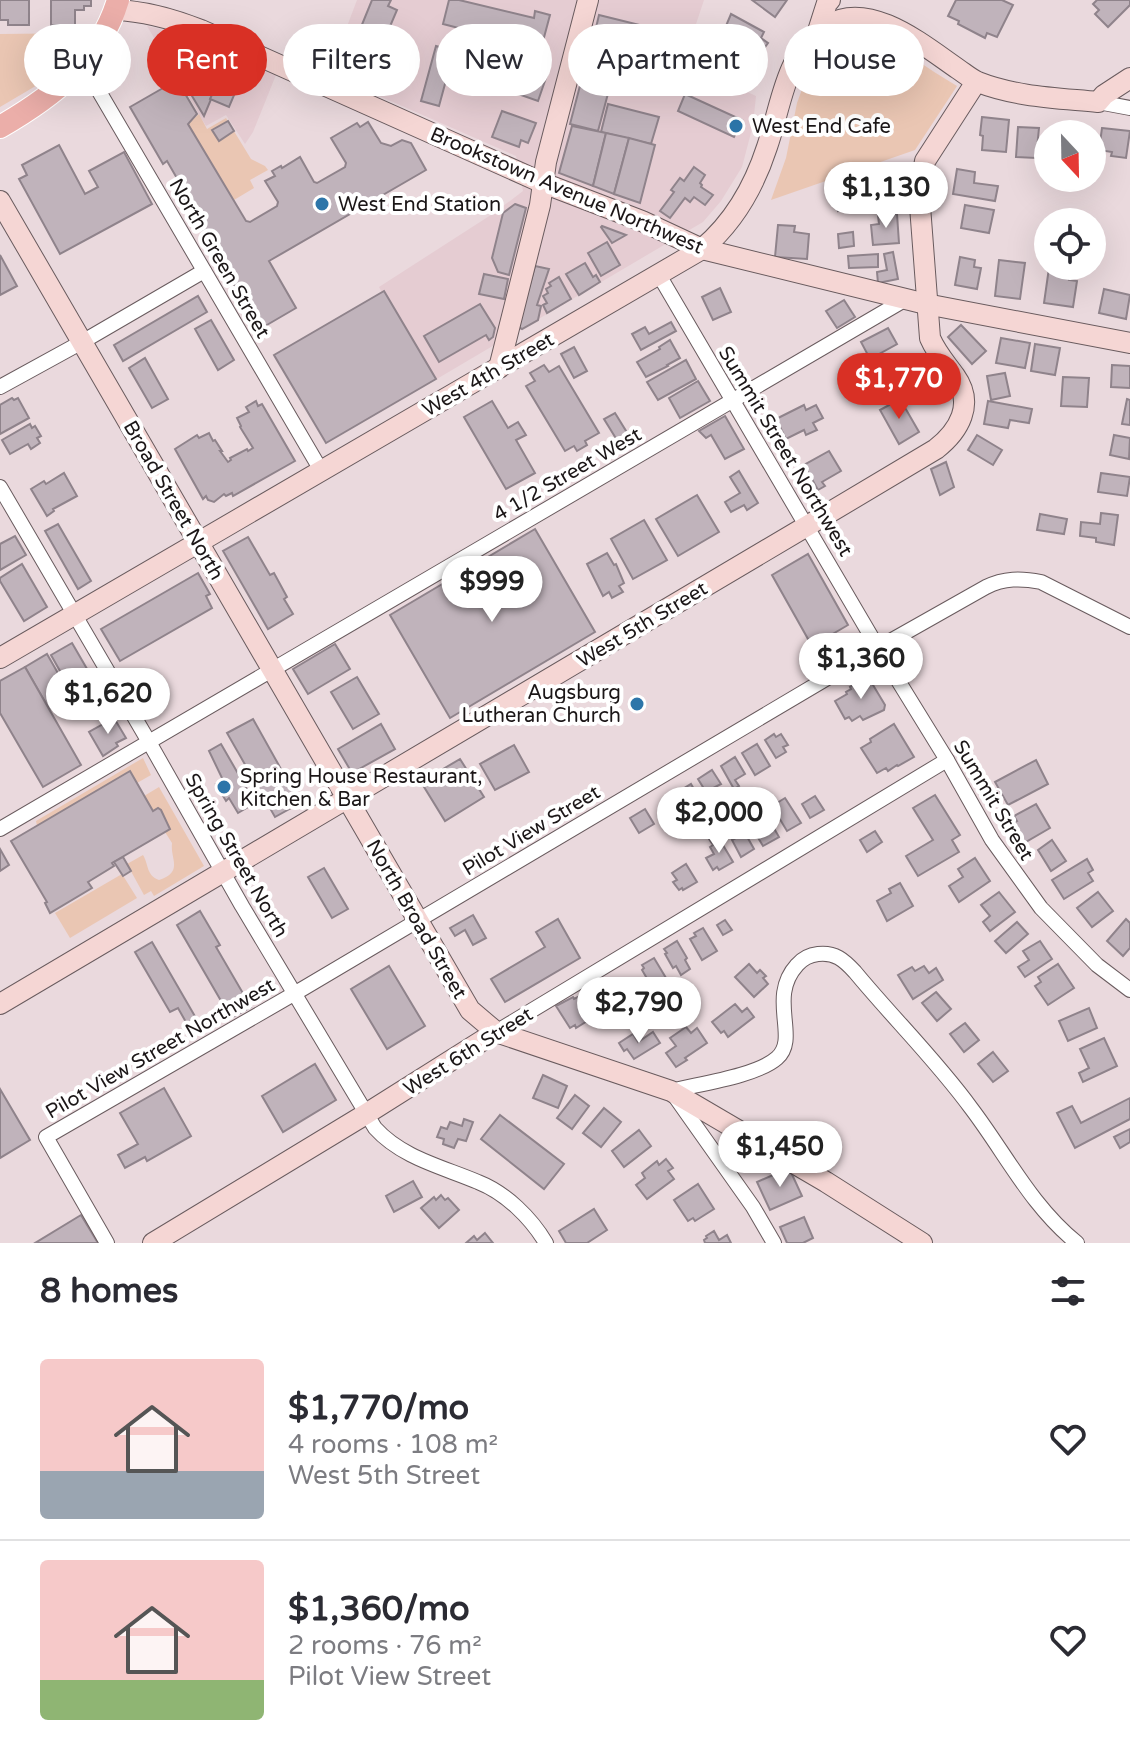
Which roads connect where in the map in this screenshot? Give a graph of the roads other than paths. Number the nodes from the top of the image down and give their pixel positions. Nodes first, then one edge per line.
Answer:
1 (588, 0) edge
2 (830, 0) edge
3 (867, 4) edge
4 (116, 5) edge
5 (107, 24) edge
6 (820, 24) edge
7 (829, 24) edge
8 (1130, 78) edge
9 (976, 82) junction
10 (784, 85) edge
11 (48, 96) edge
12 (102, 96) edge
13 (1098, 102) junction
14 (1130, 108) edge
15 (0, 127) edge
16 (543, 183) junction
17 (0, 201) edge
18 (664, 231) junction
19 (702, 249) junction
20 (204, 271) junction
21 (662, 273) junction
22 (906, 299) junction
23 (926, 304) junction
24 (82, 342) junction
25 (1130, 343) edge
26 (499, 368) junction
27 (0, 387) edge
28 (733, 400) junction
29 (322, 472) junction
30 (0, 487) edge
31 (808, 526) junction
32 (199, 543) junction
33 (75, 614) junction
34 (1130, 627) edge
35 (878, 648) junction
36 (0, 658) edge
37 (273, 671) junction
38 (149, 742) junction
39 (947, 760) junction
40 (348, 799) junction
41 (0, 829) edge
42 (223, 872) junction
43 (418, 920) junction
44 (1130, 990) edge
45 (294, 994) junction
46 (0, 1004) edge
47 (496, 1032) junction
48 (671, 1091) junction
49 (366, 1114) junction
50 (107, 1243) edge
51 (153, 1243) edge
52 (546, 1243) edge
53 (774, 1243) edge
54 (922, 1243) edge
55 (1077, 1243) edge

1 - 16 street
2 - 6 street
3 - 7 street, West 4th Street
3 - 9 street
4 - 5 main road
4 - 16 street, Brookstown Avenue Northwest
8 - 13 street
9 - 13 street
9 - 23 street, West 5th Street
10 - 19 street, West 4th Street
11 - 15 main road
12 - 20 street, North Green Street
13 - 14 street
16 - 18 street, Brookstown Avenue Northwest
16 - 26 street
17 - 24 street, Broad Street North
18 - 19 street, Brookstown Avenue Northwest
18 - 21 street
19 - 21 street, West 4th Street
19 - 22 street, Brookstown Avenue Northwest
20 - 24 street
20 - 29 street, North Green Street
21 - 26 street, West 4th Street
21 - 28 street, Summit Street Northwest
22 - 23 street, Brookstown Avenue Northwest
22 - 28 street, 4 1/2 Street West
23 - 25 street, Brookstown Avenue Northwest
23 - 31 street, West 5th Street
24 - 27 street
24 - 32 street, Broad Street North
26 - 29 street, West 4th Street
28 - 31 street, Summit Street Northwest
28 - 37 street, 4 1/2 Street West
29 - 32 street, West 4th Street
30 - 33 street, Spring Street North
31 - 35 street, Summit Street Northwest
31 - 40 street, West 5th Street
32 - 33 street, West 4th Street
32 - 37 street, Broad Street North
33 - 36 street, West 4th Street
33 - 38 street, Spring Street North
34 - 35 street, Pilot View Street
35 - 39 street, Summit Street
35 - 43 street, Pilot View Street
37 - 38 street, 4 1/2 Street West
37 - 40 street, Broad Street North
38 - 41 street, 4 1/2 Street West
38 - 42 street, Spring Street North
39 - 44 street, Summit Street
39 - 47 street, West 6th Street
40 - 42 street, West 5th Street
40 - 43 street, North Broad Street
42 - 45 street, Spring Street North
42 - 46 street, West 5th Street
43 - 45 street, Pilot View Street
43 - 47 street, North Broad Street
45 - 49 street, Spring Street North
45 - 50 street, Pilot View Street Northwest
47 - 48 street, North Broad Street
47 - 49 street, West 6th Street
48 - 53 street
48 - 54 street, North Broad Street
48 - 55 street
49 - 51 street, West 6th Street
49 - 52 street, Spring Street North

